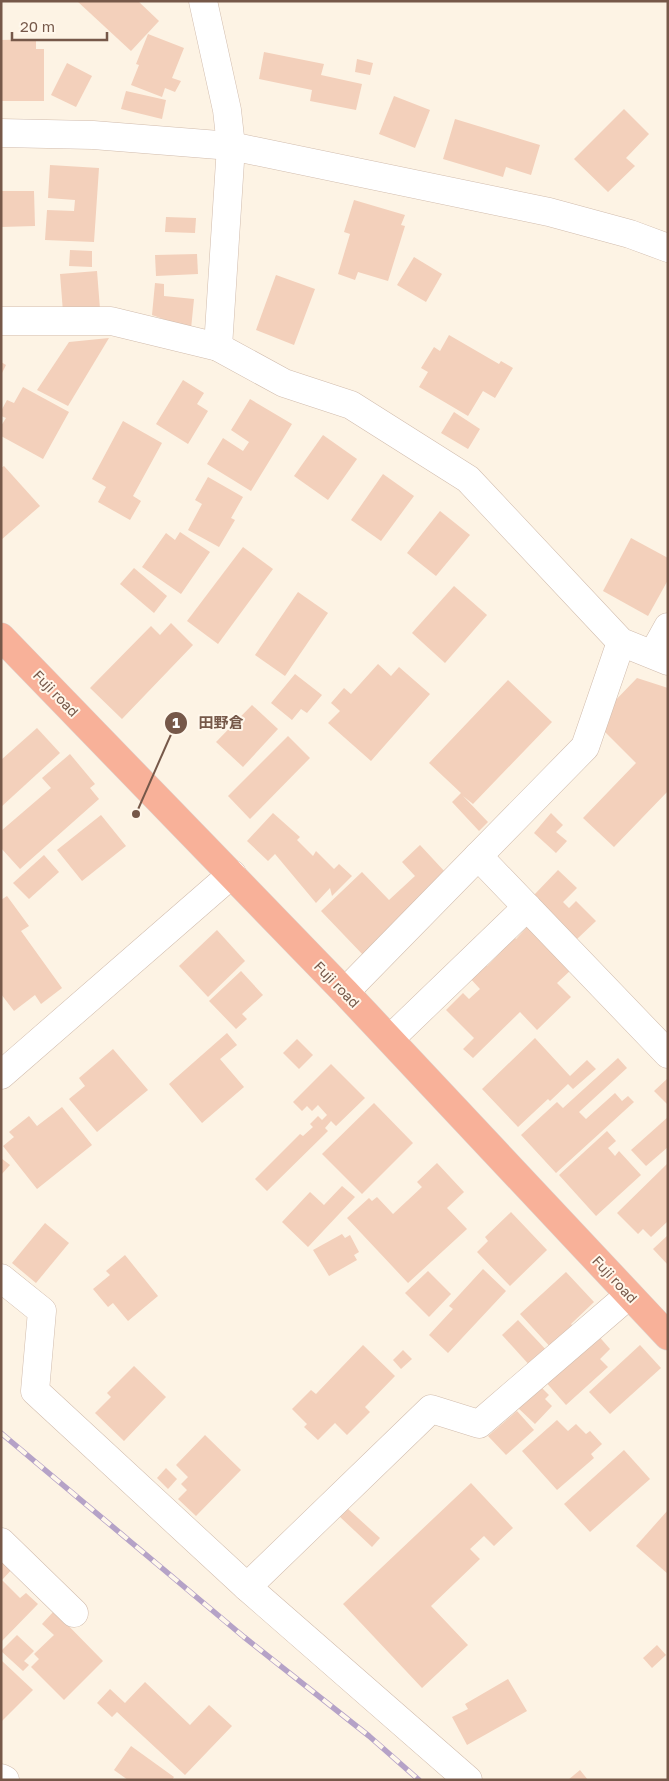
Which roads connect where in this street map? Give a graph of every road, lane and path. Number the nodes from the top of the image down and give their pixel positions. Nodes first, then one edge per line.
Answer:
1 (202, 1) edge
2 (1, 133) edge
3 (231, 146) junction
4 (668, 248) edge
5 (1, 320) edge
6 (218, 347) junction
7 (668, 627) edge
8 (1, 637) edge
9 (621, 642) junction
10 (660, 658) edge
11 (478, 856) junction
12 (232, 874) junction
13 (527, 907) junction
14 (345, 992) junction
15 (390, 1040) junction
16 (668, 1054) edge
17 (1, 1075) edge
18 (1, 1278) edge
19 (629, 1295) junction
20 (668, 1336) edge
21 (1, 1542) edge
22 (247, 1587) junction
23 (74, 1613) dead end
24 (468, 1780) edge

1 - 3 street
2 - 3 street
3 - 4 street
3 - 6 street
5 - 6 street
6 - 9 street
7 - 10 street
8 - 12 highway, Fuji road
9 - 10 street
9 - 11 street
11 - 13 street
11 - 14 street
12 - 14 highway, Fuji road
12 - 17 street
13 - 15 street
13 - 16 street
14 - 15 highway, Fuji road
15 - 19 highway, Fuji road
18 - 22 street
19 - 20 highway, Fuji road
19 - 22 street
21 - 23 street
22 - 24 street

